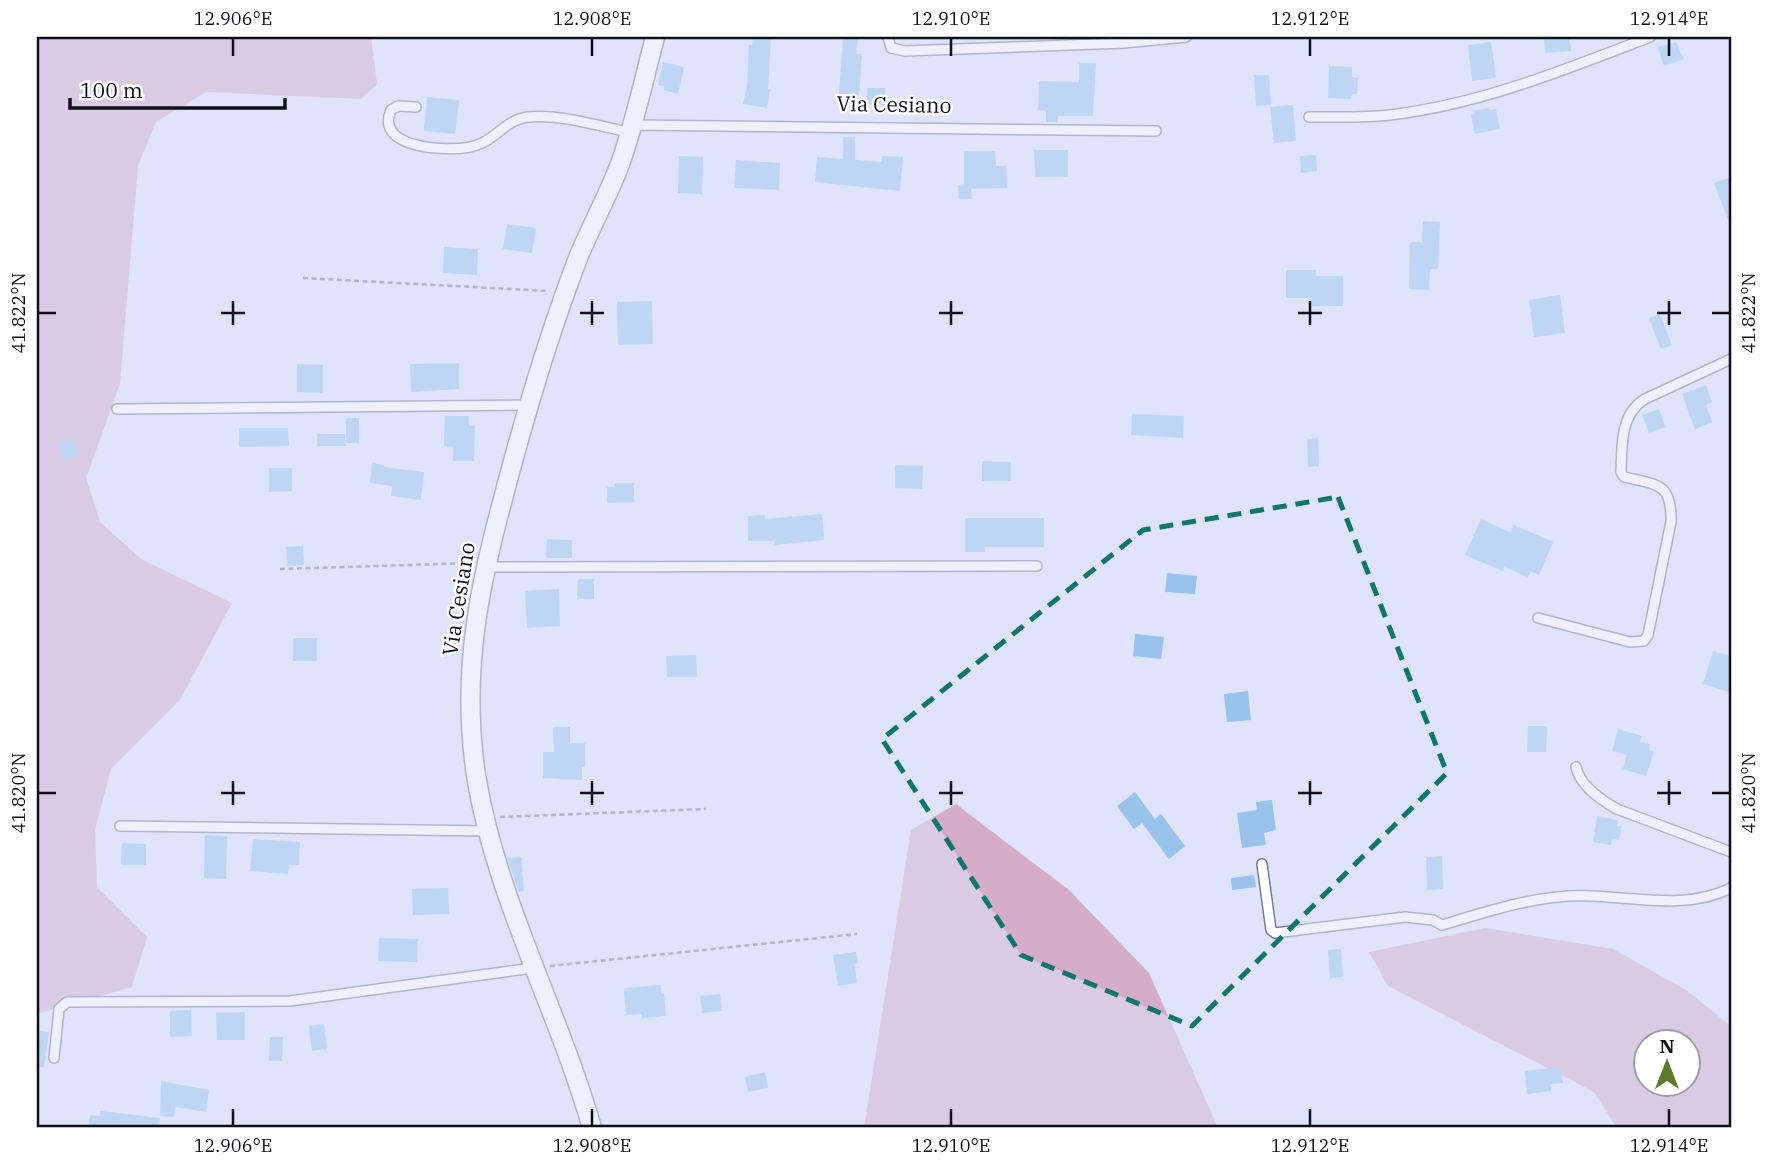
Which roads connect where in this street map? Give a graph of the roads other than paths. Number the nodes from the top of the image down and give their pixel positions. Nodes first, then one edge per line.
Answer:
1 (655, 37) edge
2 (888, 37) edge
3 (1186, 37) edge
4 (1650, 37) edge
5 (416, 107) dead end
6 (1309, 117) dead end
7 (631, 128) junction
8 (1156, 131) dead end
9 (1731, 359) edge
10 (528, 405) junction
11 (117, 409) dead end
12 (486, 565) junction
13 (1037, 566) dead end
14 (1538, 618) dead end
15 (1576, 767) dead end
16 (487, 824) junction
17 (120, 827) dead end
18 (1731, 852) edge
19 (1262, 864) dead end
20 (1731, 888) edge
21 (533, 968) junction
22 (54, 1058) dead end
23 (592, 1128) edge

1 - 7 street, Via Cesiano
2 - 3 lane
4 - 6 lane
5 - 7 lane
7 - 8 lane, Via Cesiano
7 - 10 street, Via Cesiano
9 - 14 lane
10 - 11 lane
10 - 12 street, Via Cesiano
12 - 13 lane
12 - 16 street, Via Cesiano
15 - 18 lane
16 - 17 lane
16 - 21 street, Via Cesiano
19 - 20 lane
21 - 22 lane
21 - 23 street, Via Cesiano

